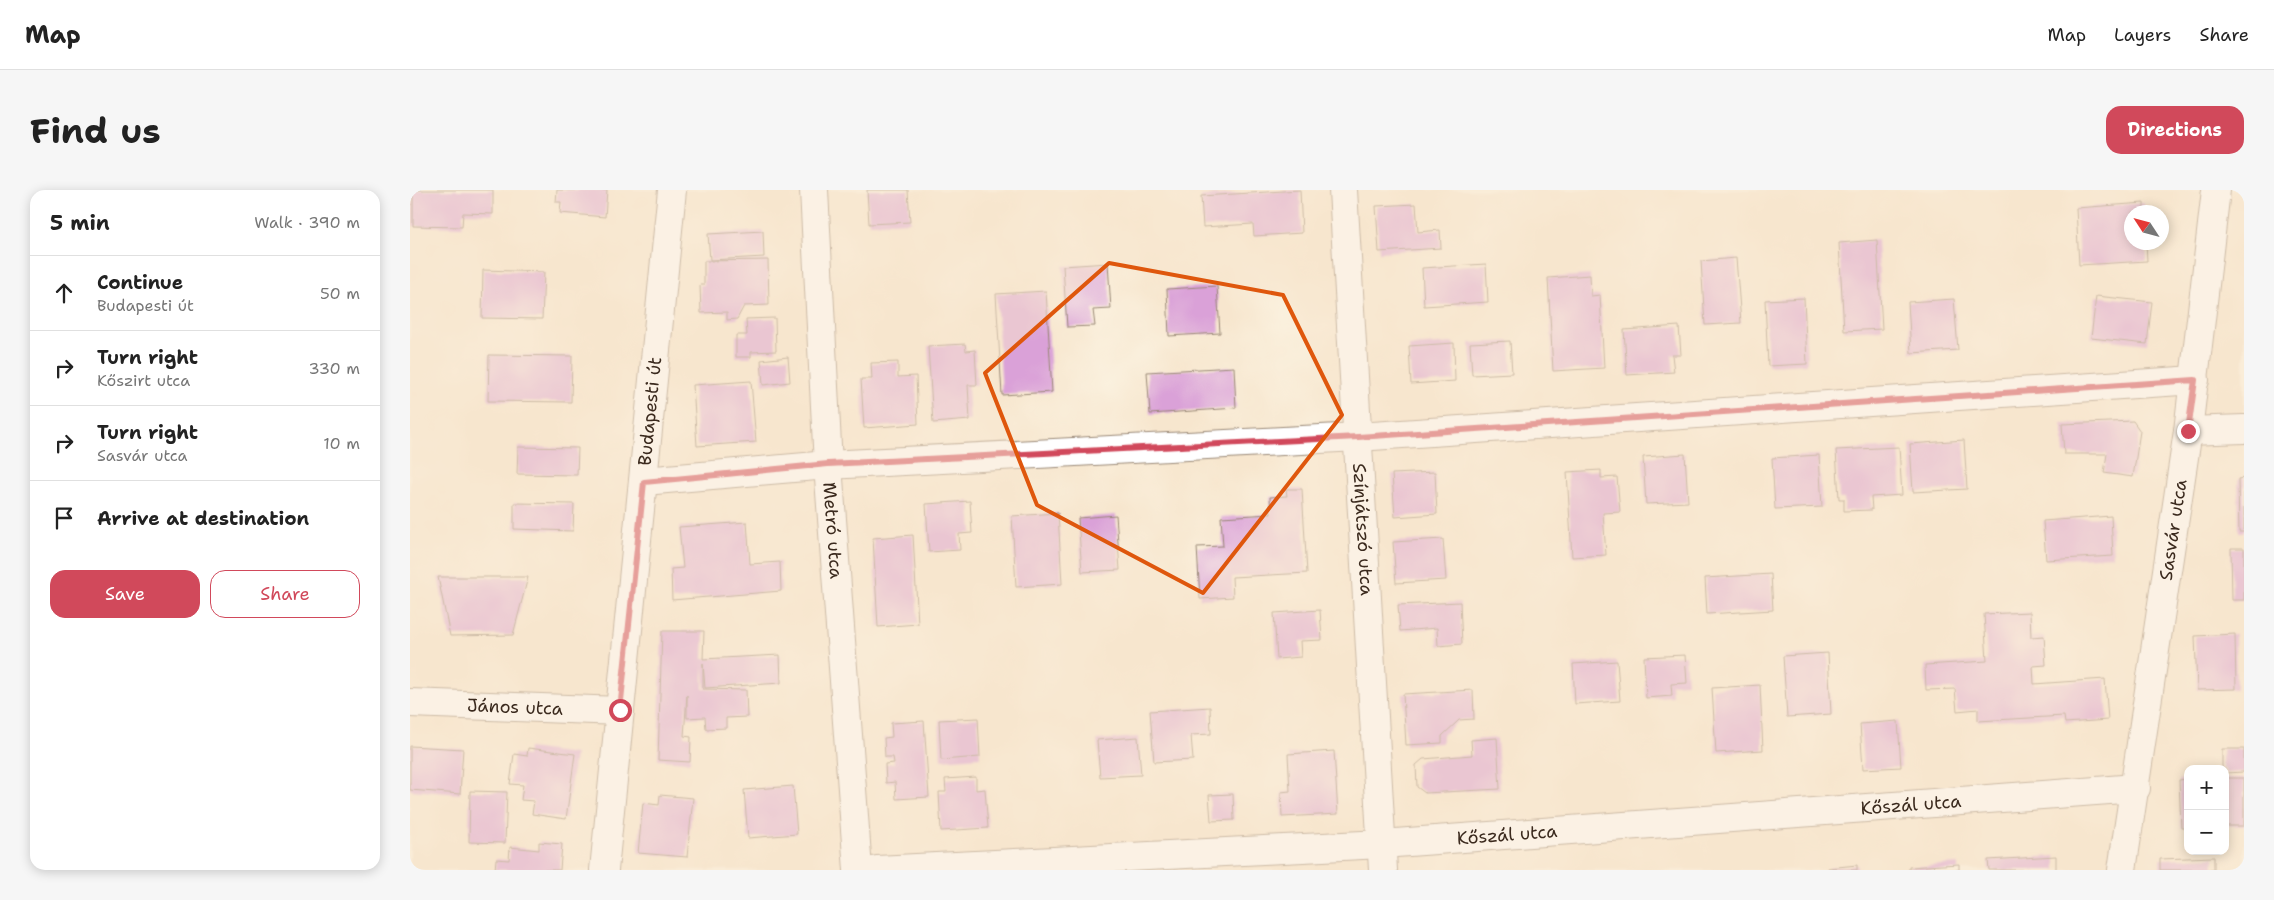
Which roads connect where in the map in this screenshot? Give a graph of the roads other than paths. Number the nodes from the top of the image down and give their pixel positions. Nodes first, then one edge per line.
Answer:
1 (672, 190) edge
2 (814, 190) edge
3 (1343, 190) edge
4 (2216, 190) edge
5 (2195, 380) junction
6 (2244, 429) edge
7 (2188, 431) junction
8 (1358, 437) junction
9 (828, 464) junction
10 (644, 482) junction
11 (410, 703) edge
12 (620, 710) junction
13 (2136, 788) junction
14 (1382, 857) edge
15 (604, 870) edge
16 (858, 870) edge
17 (877, 870) edge
18 (2122, 870) edge

1 - 10 street, Budapesti út
2 - 9 street, Metró utca
3 - 8 street, Színjátszó utca
4 - 5 street, Sasvár utca
5 - 7 street, Sasvár utca
5 - 8 street
6 - 7 street
7 - 13 street, Sasvár utca
8 - 9 street
8 - 14 street, Színjátszó utca
9 - 10 street
9 - 16 street, Metró utca
10 - 12 street, Budapesti út
11 - 12 street, János utca
12 - 15 street, Budapesti út
13 - 14 street, Kőszál utca
13 - 18 street, Sasvár utca
14 - 17 street, Kőszál utca

